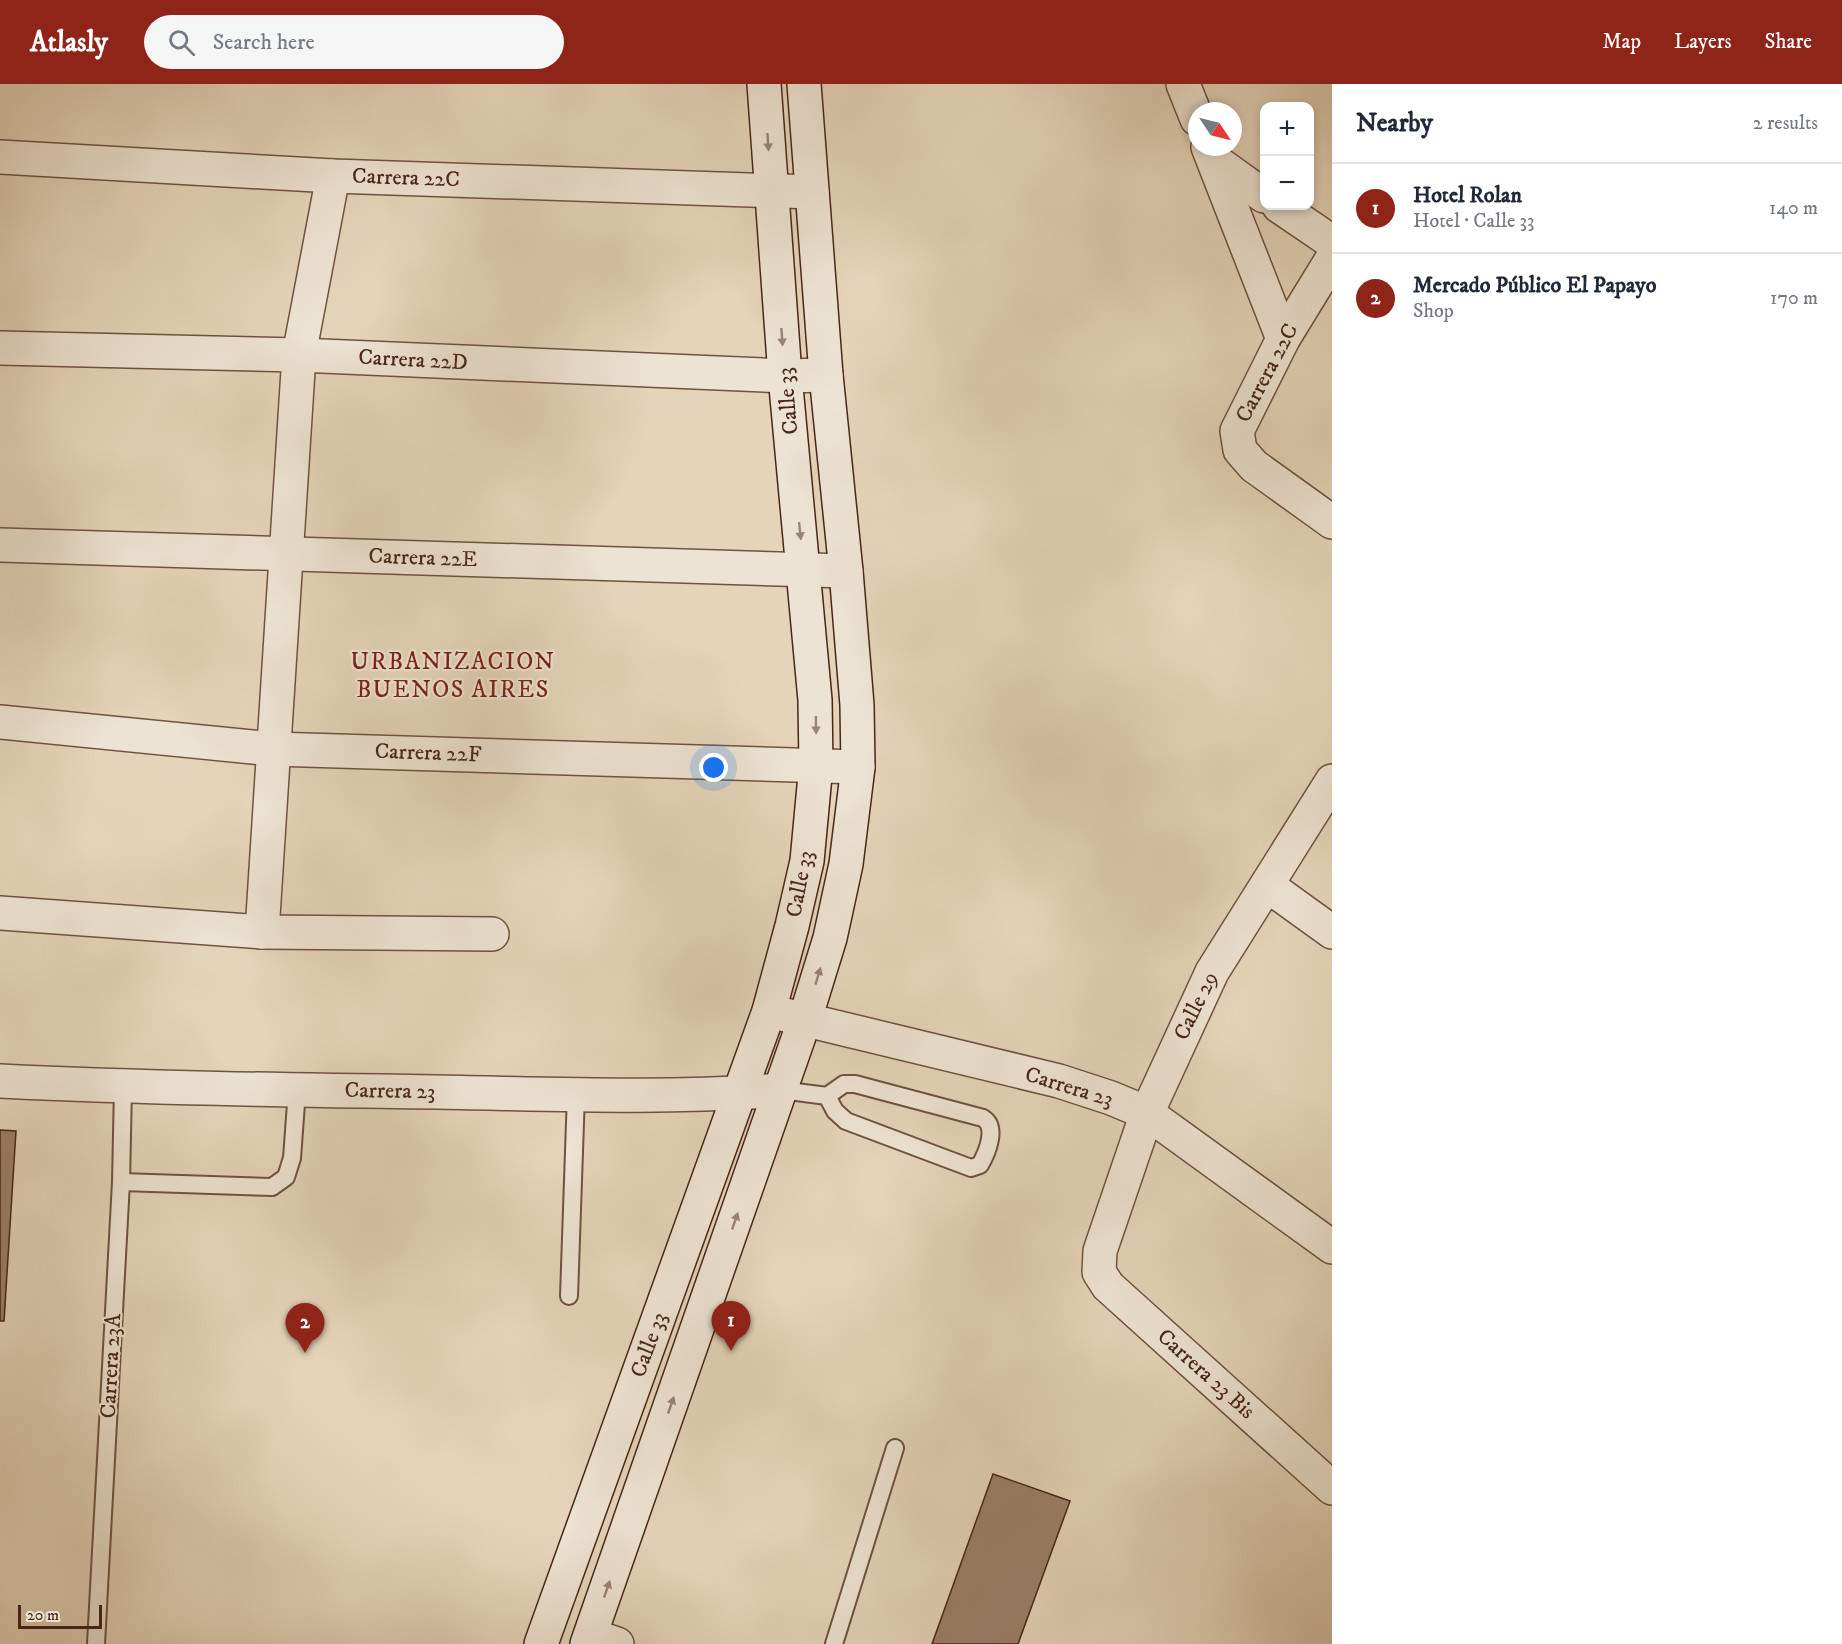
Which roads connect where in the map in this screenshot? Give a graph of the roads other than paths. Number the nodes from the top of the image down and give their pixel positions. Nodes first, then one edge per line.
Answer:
1 (1183, 84) edge
2 (804, 87) edge
3 (764, 88) edge
4 (1190, 102) edge
5 (1212, 156) edge
6 (1214, 156) edge
7 (0, 157) edge
8 (333, 176) junction
9 (771, 191) junction
10 (812, 192) junction
11 (1260, 193) edge
12 (1285, 210) edge
13 (1332, 242) edge
14 (1332, 259) edge
15 (1283, 339) junction
16 (0, 348) edge
17 (299, 355) junction
18 (826, 375) junction
19 (785, 376) junction
20 (1332, 522) edge
21 (0, 545) edge
22 (287, 554) junction
23 (804, 571) junction
24 (846, 571) junction
25 (0, 722) edge
26 (273, 748) junction
27 (816, 765) junction
28 (858, 767) junction
29 (1332, 781) edge
30 (1267, 885) junction
31 (0, 913) edge
32 (262, 932) junction
33 (1332, 932) edge
34 (492, 933) dead end
35 (769, 1011) junction
36 (805, 1019) junction
37 (0, 1081) edge
38 (123, 1087) junction
39 (297, 1090) junction
40 (781, 1090) junction
41 (740, 1093) junction
42 (576, 1094) junction
43 (827, 1096) junction
44 (1147, 1113) junction
45 (121, 1182) junction
46 (1332, 1247) edge
47 (1100, 1251) joint
48 (569, 1296) dead end
49 (895, 1448) dead end
50 (1332, 1488) edge
51 (598, 1641) edge
52 (96, 1644) edge
53 (540, 1644) edge
54 (834, 1644) edge

1 - 4 street
2 - 3 street
2 - 10 street, Calle 33
3 -> 9 street, Calle 33
5 - 15 street
6 - 11 street
7 - 8 street, Carrera 22C
8 - 9 street, Carrera 22C
8 - 17 street
9 - 10 street, Carrera 22C
9 -> 19 street, Calle 33
10 - 18 street, Calle 33
12 - 13 street
14 - 15 street, Carrera 22C
15 - 20 street, Carrera 22C
16 - 17 street, Carrera 22D
17 - 19 street, Carrera 22D
17 - 22 street
18 - 19 street, Carrera 22D
18 - 24 street, Calle 33
19 -> 23 street, Calle 33
21 - 22 street, Carrera 22E
22 - 23 street, Carrera 22E
22 - 26 street
23 - 24 street, Carrera 22E
23 -> 27 street, Calle 33
24 - 28 street, Calle 33
25 - 26 street, Carrera 22F
26 - 27 street, Carrera 22F
26 - 32 street
27 - 28 street, Carrera 22F
27 - 35 street, Calle 33
36 -> 28 street, Calle 33
29 - 30 street, Calle 29
30 - 33 street
30 - 44 street, Calle 29
31 - 32 street
32 - 34 street
35 - 36 street, Carrera 23
35 - 41 street, Calle 33
36 - 40 street, Calle 33
36 - 44 street, Carrera 23
37 - 38 street, Carrera 23
38 - 39 street, Carrera 23
38 - 45 lane, Carrera 23A
39 - 42 street, Carrera 23
39 - 45 lane
40 - 41 street, Carrera 23
40 - 43 lane
51 -> 40 street, Calle 33
41 - 42 street, Carrera 23
41 - 53 street, Calle 33
42 - 48 lane
43 - 43 lane
44 - 46 street, Carrera 23
44 - 47 street, Calle 29
45 - 52 lane, Carrera 23A
47 - 50 street, Carrera 23 Bis
49 - 54 lane

